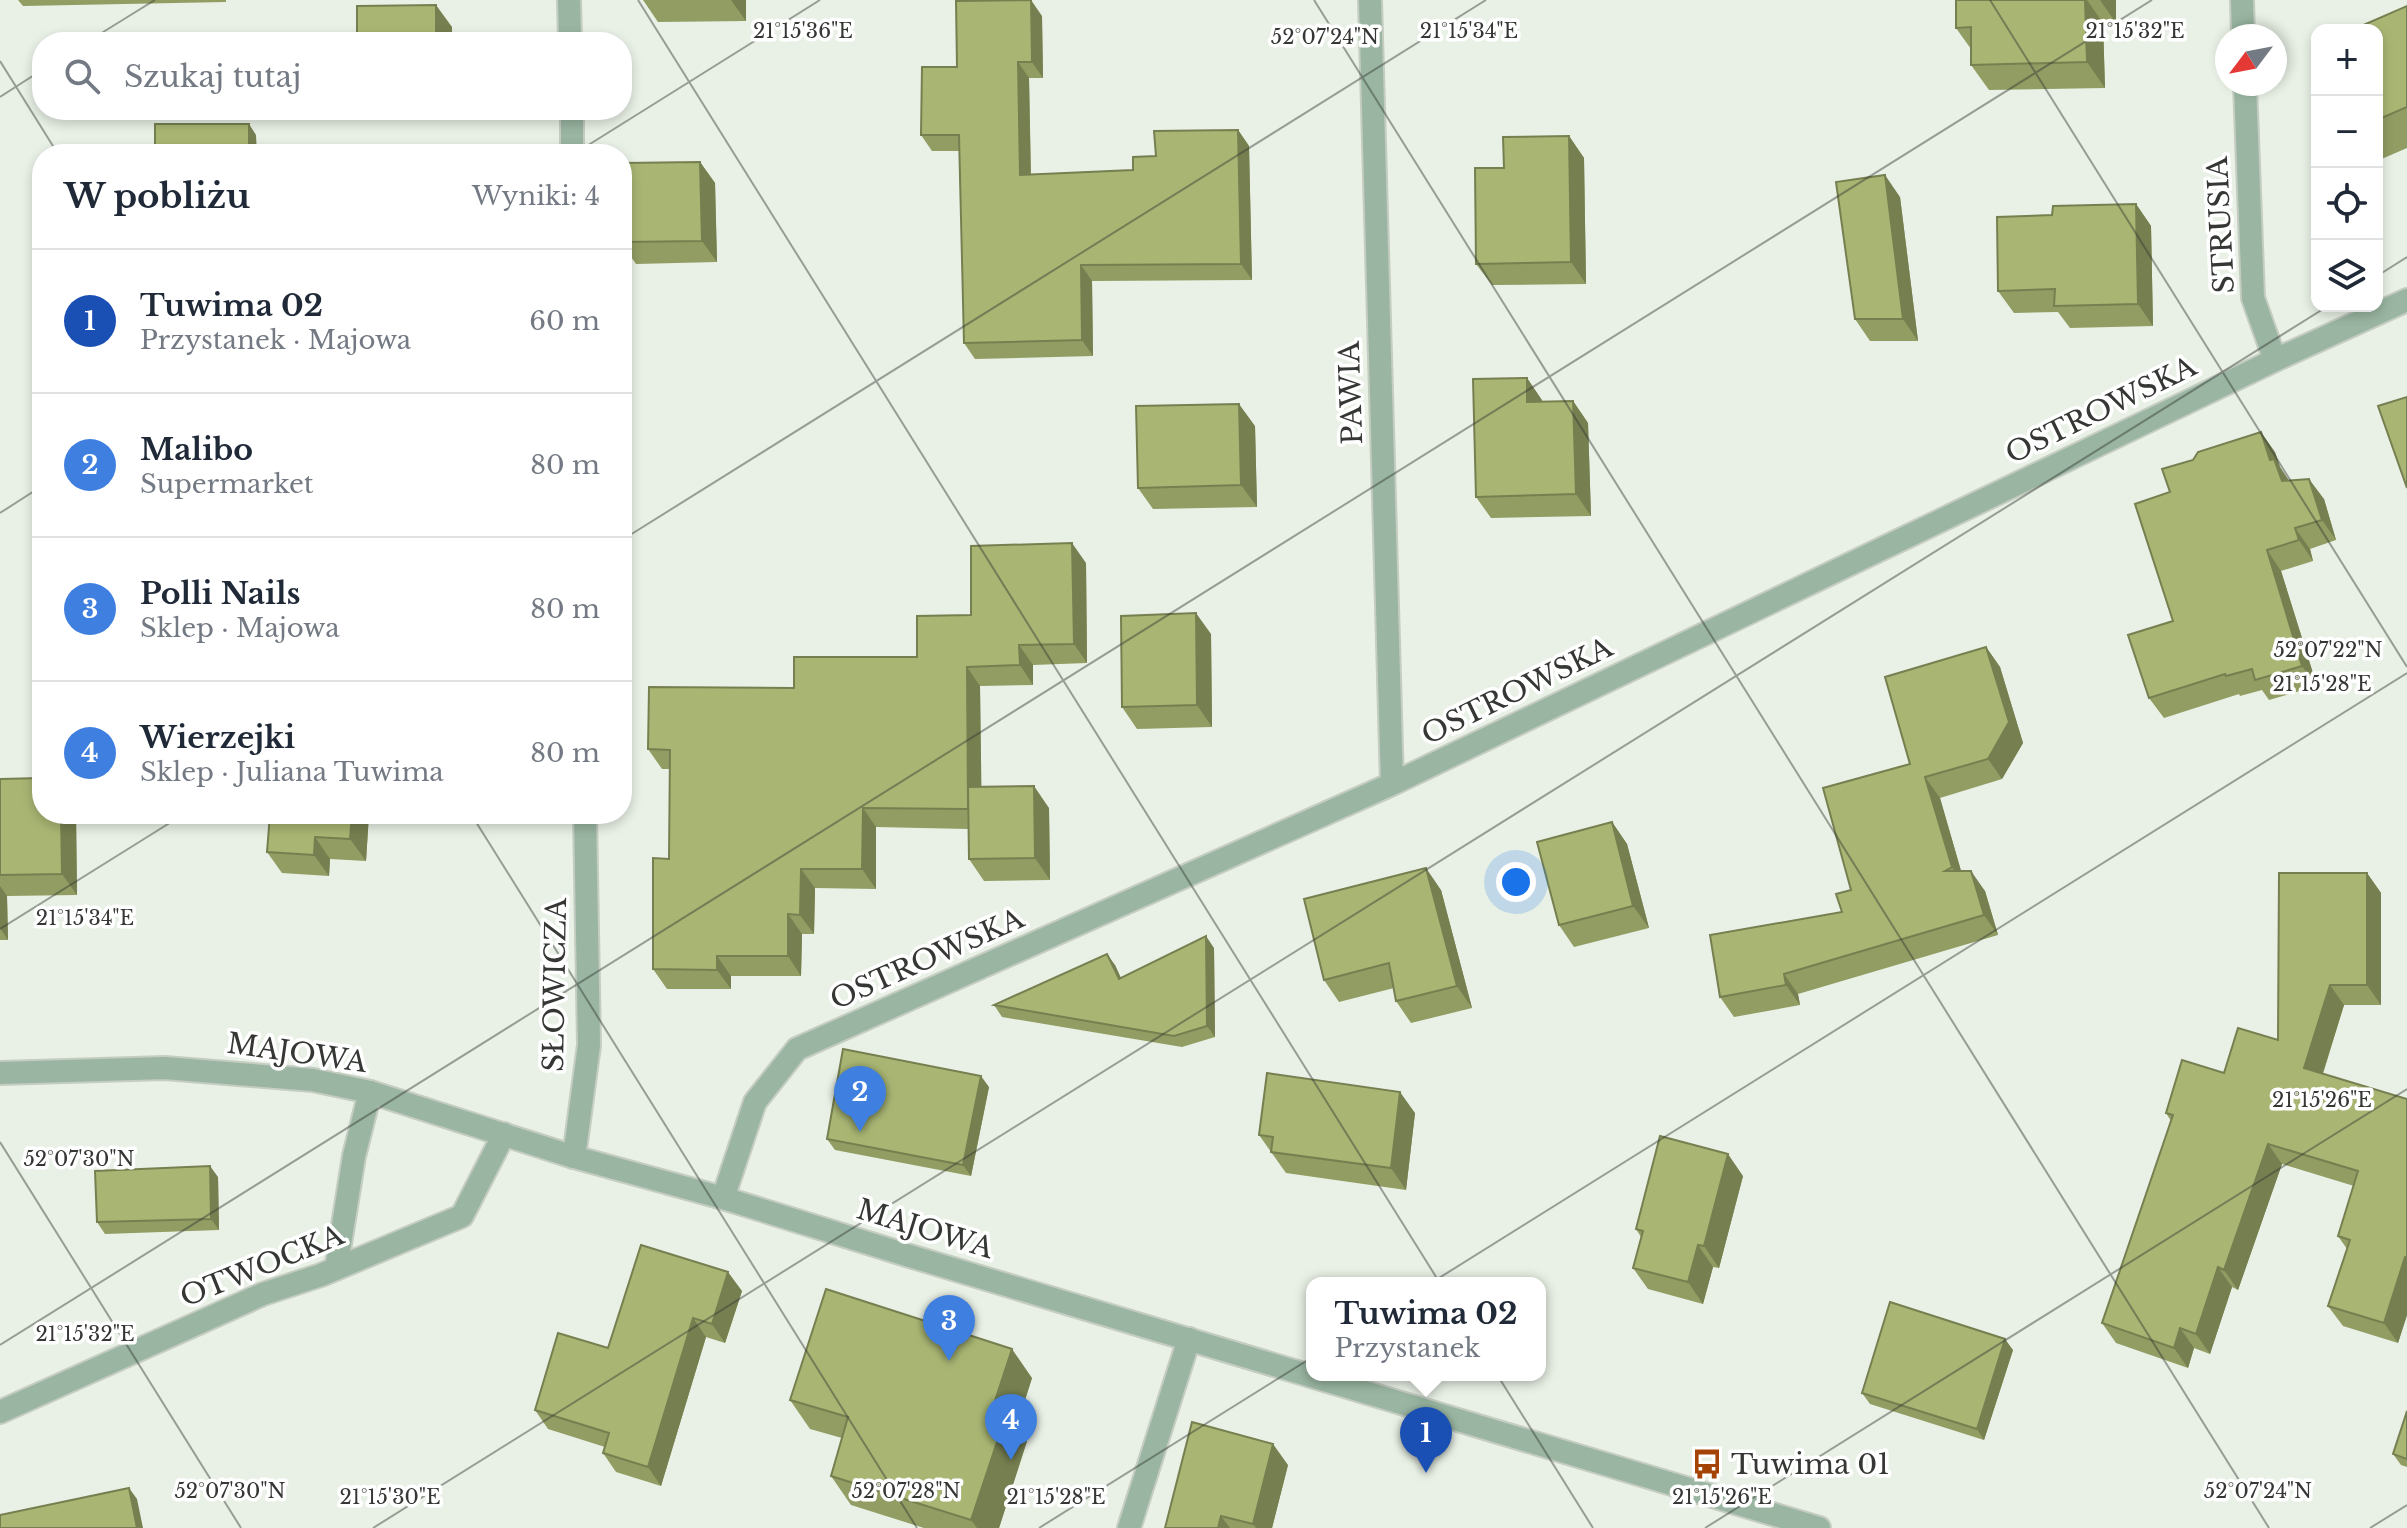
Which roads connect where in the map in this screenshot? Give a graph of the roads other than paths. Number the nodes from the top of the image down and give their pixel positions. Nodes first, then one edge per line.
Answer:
1 (569, 0) edge
2 (1370, 0) edge
3 (2242, 0) edge
4 (2243, 24) edge
5 (570, 32) edge
6 (2245, 96) edge
7 (572, 120) edge
8 (572, 144) edge
9 (2407, 300) edge
10 (2275, 360) junction
11 (1392, 784) junction
12 (585, 824) edge
13 (0, 1073) edge
14 (370, 1092) junction
15 (504, 1134) junction
16 (574, 1157) junction
17 (723, 1198) junction
18 (336, 1269) junction
19 (1189, 1339) junction
20 (1306, 1374) edge
21 (1329, 1381) edge
22 (0, 1412) edge
23 (1129, 1528) edge
24 (1819, 1528) edge

1 - 5 street
2 - 11 street, PAWIA
3 - 4 street
6 - 10 street, STRUSIA
7 - 8 street
9 - 10 street, OSTROWSKA
10 - 11 street, OSTROWSKA
11 - 17 street, OSTROWSKA
12 - 16 street, SŁOWICZA
13 - 14 street, MAJOWA
14 - 15 street, MAJOWA
14 - 18 street
15 - 16 street, MAJOWA
15 - 18 street, OTWOCKA
16 - 17 street, MAJOWA
17 - 19 street, MAJOWA
18 - 22 street, OTWOCKA
19 - 20 street, MAJOWA
19 - 23 street
21 - 24 street, MAJOWA

